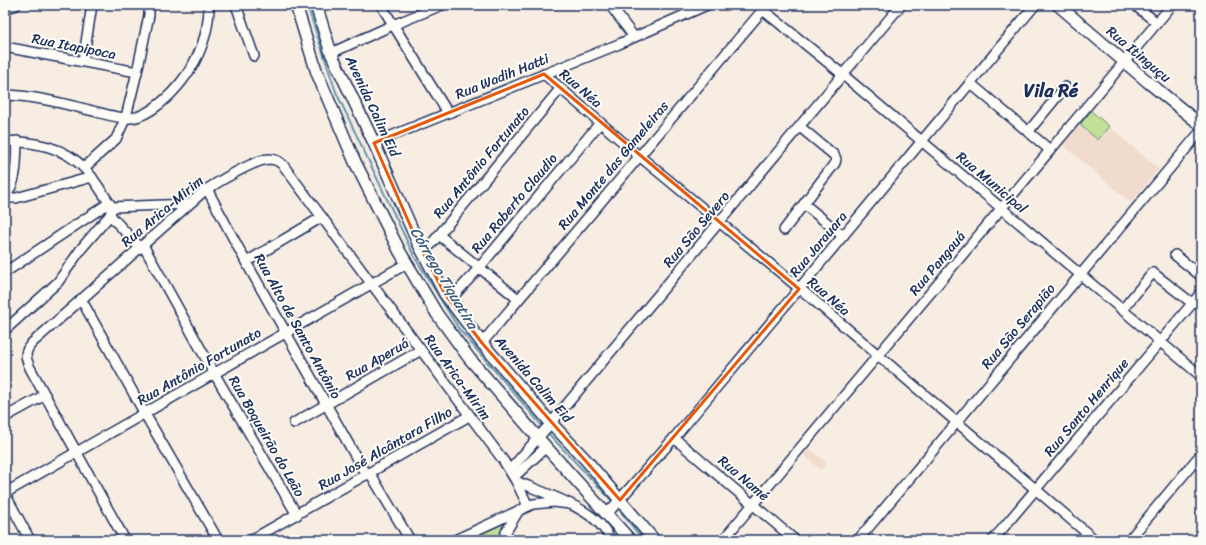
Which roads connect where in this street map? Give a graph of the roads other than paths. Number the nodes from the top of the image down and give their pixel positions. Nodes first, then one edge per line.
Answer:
1 (16, 5) edge
2 (92, 5) edge
3 (149, 5) edge
4 (209, 5) edge
5 (236, 5) edge
6 (296, 5) edge
7 (316, 5) edge
8 (381, 5) edge
9 (442, 5) edge
10 (610, 5) edge
11 (707, 5) edge
12 (901, 5) edge
13 (1035, 5) edge
14 (1058, 5) edge
15 (1135, 5) edge
16 (1172, 5) edge
17 (765, 7) edge
18 (5, 9) edge
19 (1157, 23) junction
20 (393, 25) junction
21 (634, 37) junction
22 (5, 47) edge
23 (331, 52) junction
24 (254, 56) dead end
25 (83, 61) junction
26 (1124, 61) junction
27 (137, 72) junction
28 (544, 74) junction
29 (843, 75) junction
30 (970, 83) junction
31 (1065, 87) dead end
32 (560, 89) junction
33 (5, 95) edge
34 (448, 113) junction
35 (126, 118) junction
36 (600, 123) junction
37 (1201, 125) edge
38 (800, 127) junction
39 (1201, 131) edge
40 (1028, 132) junction
41 (5, 141) edge
42 (17, 141) junction
43 (922, 141) junction
44 (374, 143) junction
45 (1050, 150) junction
46 (639, 156) junction
47 (84, 168) junction
48 (92, 177) junction
49 (207, 189) junction
50 (5, 197) edge
51 (189, 204) junction
52 (804, 204) junction
53 (110, 208) junction
54 (1002, 208) junction
55 (322, 217) junction
56 (720, 222) junction
57 (784, 230) dead end
58 (439, 235) junction
59 (843, 236) junction
60 (142, 246) junction
61 (423, 254) junction
62 (1175, 255) dead end
63 (246, 262) junction
64 (406, 264) junction
65 (479, 268) junction
66 (7, 271) edge
67 (1080, 275) junction
68 (1201, 276) edge
69 (371, 283) junction
70 (799, 289) junction
71 (1201, 293) edge
72 (81, 299) junction
73 (518, 299) junction
74 (449, 301) junction
75 (1192, 303) junction
76 (1122, 310) junction
77 (5, 330) edge
78 (285, 333) junction
79 (1160, 342) junction
80 (482, 343) junction
81 (421, 350) junction
82 (877, 356) junction
83 (214, 373) junction
84 (1201, 376) edge
85 (45, 394) junction
86 (326, 405) junction
87 (145, 414) junction
88 (469, 416) junction
89 (5, 417) edge
90 (294, 423) dead end
91 (955, 423) junction
92 (545, 430) junction
93 (674, 438) junction
94 (546, 447) junction
95 (76, 451) junction
96 (1201, 454) edge
97 (368, 474) junction
98 (513, 476) junction
99 (1035, 489) junction
100 (5, 494) edge
101 (620, 500) junction
102 (570, 504) junction
103 (753, 504) junction
104 (528, 506) junction
105 (519, 510) junction
106 (297, 514) junction
107 (607, 514) junction
108 (30, 540) edge
109 (125, 540) edge
110 (218, 540) edge
111 (251, 540) edge
112 (410, 540) edge
113 (455, 540) edge
114 (503, 540) edge
115 (610, 540) edge
116 (630, 540) edge
117 (654, 540) edge
118 (723, 540) edge
119 (795, 540) edge
120 (858, 540) edge
121 (993, 540) edge
122 (1095, 540) edge
123 (1129, 540) edge

1 - 18 street
2 - 25 street
3 - 27 street
4 - 35 street
5 - 24 street
6 - 64 main road, Avenida Calim Eid
7 - 23 main road, Avenida Calim Eid
8 - 20 street
9 - 20 street
10 - 21 street
11 - 21 street, Rua Wadih Hatti
12 - 29 street, Rua São Severo
13 - 30 street, Rua Jarauara
14 - 26 main road, Rua Itinguçu
15 - 19 street
16 - 19 street, Rua Pangauá
17 - 29 street, Rua Municipal
17 - 46 street, Rua Monte das Gameleiras
19 - 26 street, Rua Pangauá
20 - 23 street
20 - 34 street
21 - 28 street, Rua Wadih Hatti
22 - 25 street, Rua Itapipoca
23 - 44 main road, Avenida Calim Eid
25 - 27 street, Rua Itapipoca
26 - 37 main road, Rua Itinguçu
26 - 45 street, Rua Pangauá
27 - 35 street
28 - 32 street, Rua Néa
28 - 34 street, Rua Wadih Hatti
29 - 38 street, Rua São Severo
29 - 43 street, Rua Municipal
30 - 40 street
30 - 43 street, Rua Jarauara
31 - 40 street
32 - 36 street, Rua Néa
32 - 58 street, Rua Antônio Fortunato
33 - 35 street
34 - 44 street, Rua Wadih Hatti
35 - 47 street
36 - 46 street, Rua Néa
36 - 65 street, Rua Roberto Claudio
38 - 52 street
38 - 56 street, Rua São Severo
39 - 67 street, Rua São Serapião
40 - 45 street
41 - 42 street, Rua Boqueirão do Leão
42 - 47 street, Rua Boqueirão do Leão
42 - 50 street
43 - 54 street, Rua Municipal
43 - 59 street, Rua Jarauara
44 - 61 main road, Avenida Calim Eid
45 - 54 street, Rua Pangauá
46 - 56 street, Rua Néa
46 - 73 street, Rua Monte das Gameleiras
47 - 48 street, Rua Boqueirão do Leão
48 - 50 street
48 - 53 street, Rua Boqueirão do Leão
49 - 51 street, Rua Arica-Mirim
49 - 55 street, Rua Arica-Mirim
49 - 63 street, Rua Alto de Santo Antônio
51 - 53 street
51 - 60 street, Rua Arica-Mirim
52 - 57 street
52 - 59 street
53 - 60 street, Rua Boqueirão do Leão
53 - 66 street
53 - 77 street
54 - 67 street, Rua Municipal
54 - 82 street, Rua Pangauá
55 - 63 street
55 - 69 street, Rua Arica-Mirim
56 - 70 street, Rua Néa
56 - 92 street, Rua São Severo
58 - 61 street, Rua Antônio Fortunato
58 - 65 street
59 - 70 street, Rua Jarauara
60 - 72 street, Rua Arica-Mirim
60 - 83 street, Rua Boqueirão do Leão
61 - 74 main road, Avenida Calim Eid
62 - 68 street
63 - 78 street, Rua Alto de Santo Antônio
64 - 69 street, Rua Antônio Fortunato
64 - 92 main road, Avenida Calim Eid
65 - 73 street
65 - 74 street, Rua Roberto Claudio
67 - 76 street, Rua Municipal
67 - 91 street, Rua São Serapião
69 - 78 street, Rua Antônio Fortunato
69 - 81 street, Rua Arica-Mirim
70 - 82 street, Rua Néa
70 - 93 street, Rua Jarauara
71 - 75 street, Rua Santo Henrique
72 - 85 street, Rua Arica-Mirim
72 - 87 street
73 - 80 street, Rua Monte das Gameleiras
74 - 80 main road, Avenida Calim Eid
75 - 76 street
75 - 79 street, Rua Santo Henrique
76 - 79 street, Rua Municipal
78 - 83 street, Rua Antônio Fortunato
78 - 86 street, Rua Alto de Santo Antônio
79 - 84 street, Rua Municipal
79 - 99 street, Rua Santo Henrique
80 - 92 main road, Avenida Calim Eid
81 - 86 street, Rua Aperuá
81 - 88 street, Rua Arica-Mirim
82 - 91 street, Rua Néa
82 - 103 street, Rua Pangauá
83 - 87 street, Rua Antônio Fortunato
83 - 106 street, Rua Boqueirão do Leão
85 - 89 street
85 - 95 street, Rua Arica-Mirim
86 - 90 street, Rua Aperuá
86 - 97 street, Rua Alto de Santo Antônio
87 - 95 street, Rua Antônio Fortunato
87 - 110 street
88 - 97 street, Rua José Alcântara Filho
88 - 98 street, Rua Arica-Mirim
91 - 99 street, Rua Néa
91 - 120 street, Rua São Serapião
92 - 94 main road, Avenida Calim Eid
92 - 98 street, Rua São Severo
92 - 101 main road, Avenida Calim Eid
93 - 101 street, Rua Jarauara
93 - 103 street, Rua Namé
94 - 98 street
94 - 107 main road, Avenida Calim Eid
95 - 100 street, Rua Antônio Fortunato
95 - 109 street, Rua Arica-Mirim
96 - 123 street
97 - 106 street, Rua José Alcântara Filho
97 - 112 street, Rua Alto de Santo Antônio
98 - 102 street
98 - 104 street, Rua Arica-Mirim
99 - 121 street, Rua Santo Henrique
99 - 122 street, Rua Néa
100 - 108 street
101 - 107 street, Rua Jarauara
101 - 117 main road, Avenida Calim Eid
102 - 104 street
102 - 115 street
103 - 118 street, Rua Pangauá
103 - 119 street, Rua Namé
104 - 105 street
105 - 113 street
105 - 114 street
106 - 111 street, Rua José Alcântara Filho
107 - 116 main road, Avenida Calim Eid

